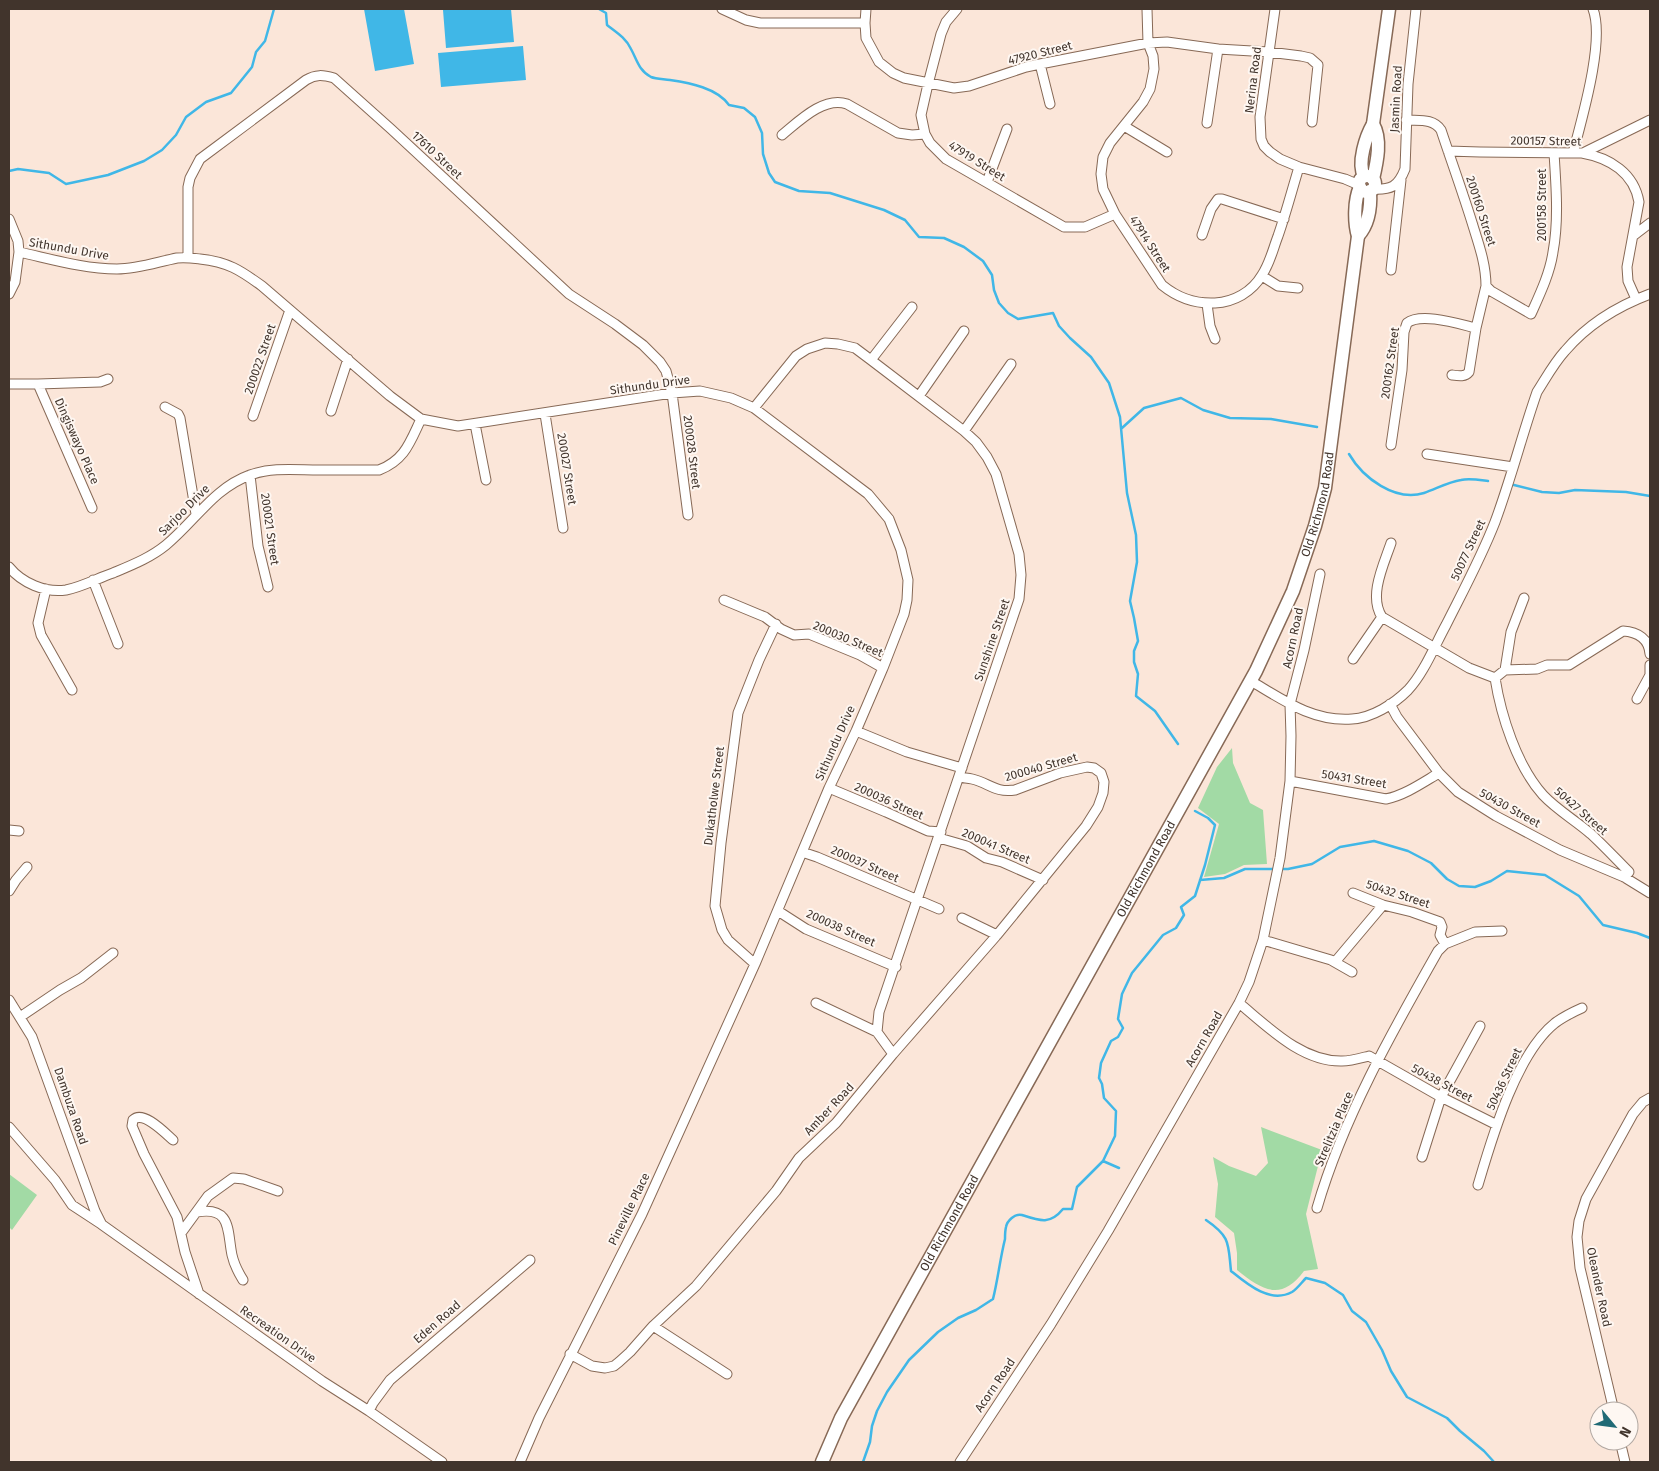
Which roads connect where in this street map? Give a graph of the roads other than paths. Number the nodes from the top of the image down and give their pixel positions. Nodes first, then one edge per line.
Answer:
1 (722, 9) edge
2 (866, 9) edge
3 (957, 9) edge
4 (1147, 9) edge
5 (1274, 9) edge
6 (1389, 9) edge
7 (1416, 9) edge
8 (1593, 9) edge
9 (865, 23) junction
10 (1148, 43) junction
11 (1218, 49) junction
12 (1269, 52) junction
13 (1040, 64) junction
14 (928, 84) junction
15 (1050, 104) dead end
16 (1406, 120) junction
17 (1650, 120) edge
18 (1312, 122) dead end
19 (1207, 123) dead end
20 (1124, 126) junction
21 (1007, 129) dead end
22 (782, 134) dead end
23 (925, 134) junction
24 (1448, 151) junction
25 (1167, 152) dead end
26 (1554, 153) junction
27 (1578, 153) junction
28 (1299, 167) junction
29 (1401, 180) junction
30 (986, 182) junction
31 (1367, 183) junction
32 (1115, 214) junction
33 (9, 219) edge
34 (1284, 219) junction
35 (1650, 223) edge
36 (1202, 236) dead end
37 (1633, 236) junction
38 (19, 252) junction
39 (188, 258) junction
40 (1391, 270) dead end
41 (1262, 276) junction
42 (1486, 286) junction
43 (1298, 288) dead end
44 (9, 294) edge
45 (1650, 294) edge
46 (1636, 299) junction
47 (1207, 304) junction
48 (912, 307) dead end
49 (290, 310) junction
50 (1476, 328) junction
51 (964, 331) dead end
52 (1215, 339) dead end
53 (348, 359) junction
54 (871, 360) junction
55 (1011, 364) dead end
56 (1452, 375) dead end
57 (108, 379) dead end
58 (9, 384) edge
59 (38, 384) junction
60 (672, 393) junction
61 (918, 396) junction
62 (165, 407) dead end
63 (754, 408) junction
64 (331, 411) dead end
65 (545, 414) junction
66 (253, 416) dead end
67 (421, 419) junction
68 (475, 424) junction
69 (964, 431) junction
70 (1391, 445) dead end
71 (1427, 454) dead end
72 (1513, 467) junction
73 (250, 475) junction
74 (486, 480) dead end
75 (92, 508) dead end
76 (196, 514) junction
77 (688, 515) dead end
78 (564, 528) dead end
79 (1391, 543) dead end
80 (9, 567) edge
81 (1320, 574) dead end
82 (93, 580) junction
83 (268, 587) dead end
84 (46, 589) junction
85 (1524, 598) dead end
86 (724, 600) dead end
87 (1382, 617) junction
88 (776, 624) junction
89 (118, 644) dead end
90 (1434, 648) junction
91 (1650, 654) edge
92 (1353, 658) dead end
93 (1650, 665) edge
94 (882, 668) junction
95 (1505, 670) junction
96 (1650, 675) edge
97 (1495, 678) junction
98 (1251, 681) junction
99 (72, 690) dead end
100 (1637, 699) dead end
101 (1290, 704) junction
102 (1390, 704) junction
103 (856, 731) junction
104 (962, 768) junction
105 (1439, 773) junction
106 (959, 777) junction
107 (1290, 781) junction
108 (829, 788) junction
109 (1086, 826) joint
110 (9, 830) edge
111 (19, 831) dead end
112 (940, 835) junction
113 (802, 852) junction
114 (28, 867) dead end
115 (1626, 874) junction
116 (1043, 880) junction
117 (9, 891) edge
118 (1353, 893) dead end
119 (1650, 893) edge
120 (919, 899) junction
121 (1383, 905) junction
122 (939, 909) dead end
123 (778, 911) junction
124 (962, 918) dead end
125 (1502, 931) dead end
126 (997, 934) junction
127 (1263, 940) junction
128 (1446, 944) junction
129 (113, 953) dead end
130 (1335, 962) junction
131 (755, 964) junction
132 (896, 966) junction
133 (1352, 972) dead end
134 (9, 1000) edge
135 (816, 1002) dead end
136 (1239, 1003) junction
137 (1582, 1008) dead end
138 (20, 1017) junction
139 (1480, 1026) dead end
140 (877, 1032) junction
141 (893, 1054) junction
142 (1377, 1062) junction
143 (1441, 1097) junction
144 (1650, 1098) edge
145 (1496, 1125) junction
146 (9, 1127) edge
147 (173, 1140) dead end
148 (1422, 1157) dead end
149 (1478, 1185) dead end
150 (278, 1191) dead end
151 (1317, 1208) dead end
152 (197, 1212) junction
153 (101, 1224) junction
154 (181, 1233) junction
155 (530, 1260) dead end
156 (243, 1280) dead end
157 (199, 1294) junction
158 (653, 1326) junction
159 (570, 1354) junction
160 (727, 1374) dead end
161 (1612, 1401) edge
162 (369, 1411) junction
163 (442, 1462) edge
164 (520, 1462) edge
165 (822, 1462) edge
166 (960, 1462) edge

1 - 9 street
2 - 9 street, 47920 Street
3 - 14 street
4 - 10 street, 47914 Street
5 - 12 street, Nerina Road
6 - 31 street, Old Richmond Road
7 - 16 street, Jasmin Road
8 - 27 street
9 - 14 street, 47920 Street
10 - 11 street, 47920 Street
10 - 13 street, 47920 Street
10 - 20 street, 47914 Street
11 - 12 street, 47920 Street
11 - 19 street
12 - 18 street, 47920 Street
12 - 28 street, Nerina Road
13 - 14 street, 47920 Street
13 - 15 street
14 - 23 street
16 - 24 street, 200160 Street
16 - 29 street, Jasmin Road
17 - 27 street
20 - 25 street
20 - 32 street, 47914 Street
21 - 30 street
22 - 23 street
23 - 30 street, 47919 Street
24 - 26 street, 200157 Street
24 - 42 street, 200160 Street
26 - 27 street, 200157 Street
26 - 42 street, 200158 Street
27 - 37 street, 200157 Street
28 - 31 street
28 - 34 street, 47914 Street
29 - 31 street
29 - 40 street, Jasmin Road
30 - 32 street, 47919 Street
31 - 98 street, Old Richmond Road
32 - 47 street, 47914 Street
33 - 38 street, Sithundu Drive
34 - 36 street
34 - 41 street, 47914 Street
35 - 37 street
37 - 46 street, 200157 Street
38 - 39 street, Sithundu Drive
38 - 44 street
39 - 49 street, Sithundu Drive
39 - 60 street, 17610 Street
41 - 43 street
41 - 47 street, 47914 Street
42 - 50 street, 200160 Street
45 - 46 street, 50077 Street
46 - 72 street, 50077 Street
47 - 52 street
48 - 54 street
49 - 53 street, Sithundu Drive
49 - 66 street, 200022 Street
50 - 56 street, 200160 Street
50 - 70 street, 200162 Street
51 - 61 street
53 - 64 street
53 - 67 street, Sithundu Drive
54 - 61 street, Sunshine Street
54 - 63 street, Sunshine Street
55 - 69 street
57 - 59 street, Dingiswayo Place
58 - 59 street, Dingiswayo Place
59 - 75 street, Dingiswayo Place
60 - 63 street, Sithundu Drive
60 - 65 street, Sithundu Drive
60 - 77 street, 200028 Street
61 - 69 street, Sunshine Street
62 - 76 street
63 - 94 street, Sithundu Drive
65 - 68 street, Sithundu Drive
65 - 78 street, 200027 Street
67 - 68 street, Sithundu Drive
67 - 73 street, Sarjoo Drive
68 - 74 street
69 - 104 street, Sunshine Street
71 - 72 street
72 - 90 street, 50077 Street
73 - 76 street, Sarjoo Drive
73 - 83 street, 200021 Street
76 - 82 street, Sarjoo Drive
79 - 87 street
80 - 84 street, Sarjoo Drive
81 - 101 street, Acorn Road
82 - 84 street, Sarjoo Drive
82 - 89 street
84 - 99 street
85 - 95 street
86 - 88 street
87 - 90 street
87 - 92 street
88 - 94 street, 200030 Street
88 - 131 street, Dukatholwe Street
90 - 97 street
90 - 102 street, 50077 Street
91 - 95 street
93 - 96 street
94 - 103 street, Sithundu Drive
95 - 97 street
96 - 100 street
97 - 115 street, 50427 Street
98 - 101 street, 50077 Street
98 - 165 street, Old Richmond Road
101 - 102 street, 50077 Street
101 - 107 street, Acorn Road
102 - 105 street, 50430 Street
103 - 104 street
103 - 108 street, Sithundu Drive
104 - 106 street, Sunshine Street
105 - 107 street, 50431 Street
105 - 115 street, 50430 Street
106 - 109 street, 200040 Street
106 - 112 street, Sunshine Street
107 - 127 street, Acorn Road
108 - 112 street, 200036 Street
108 - 113 street, Sithundu Drive
109 - 116 street, Amber Road
110 - 111 street
112 - 116 street, 200041 Street
112 - 120 street, Sunshine Street
113 - 120 street, 200037 Street
113 - 123 street, Sithundu Drive
114 - 117 street
115 - 119 street, 50430 Street
116 - 126 street, Amber Road
118 - 121 street, 50432 Street
120 - 122 street, 200037 Street
120 - 132 street, Sunshine Street
121 - 128 street, 50432 Street
121 - 130 street
123 - 131 street, Sithundu Drive
123 - 132 street, 200038 Street
124 - 126 street
125 - 128 street
126 - 141 street, Amber Road
127 - 130 street
127 - 136 street, Acorn Road
128 - 142 street, Strelitzia Place
129 - 138 street
130 - 133 street
131 - 159 street, Pineville Place
132 - 140 street, Sunshine Street
134 - 138 street, Dambuza Road
135 - 140 street
136 - 142 street
136 - 166 street, Acorn Road
137 - 145 street, 50436 Street
138 - 153 street, Dambuza Road
139 - 143 street
140 - 141 street
141 - 158 street, Amber Road
142 - 143 street, 50438 Street
142 - 151 street, Strelitzia Place
143 - 145 street, 50438 Street
143 - 148 street
144 - 161 street, Oleander Road
145 - 149 street, 50436 Street
146 - 153 street, Recreation Drive
147 - 154 street
150 - 152 street
152 - 154 street
152 - 156 street
153 - 157 street, Recreation Drive
154 - 157 street
155 - 162 street, Eden Road
157 - 162 street, Recreation Drive
158 - 159 street, Amber Road
158 - 160 street
159 - 164 street, Pineville Place
162 - 163 street, Recreation Drive

